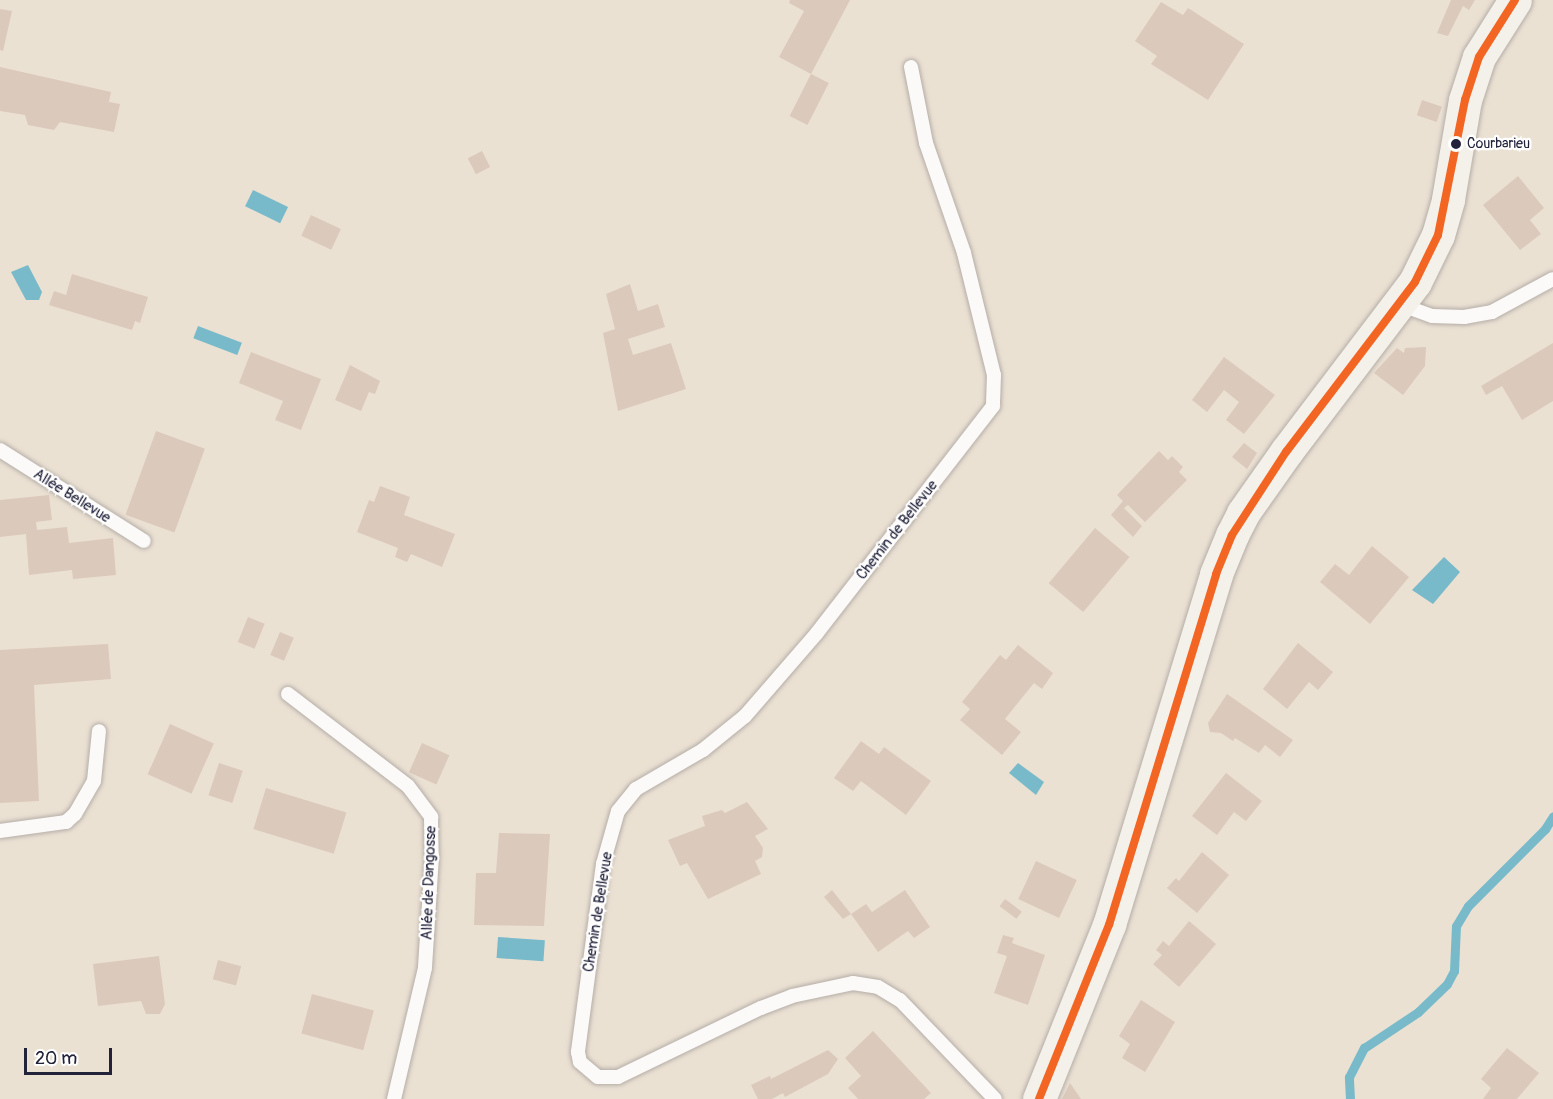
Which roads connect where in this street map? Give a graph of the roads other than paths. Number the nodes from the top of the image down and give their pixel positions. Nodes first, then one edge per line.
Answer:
1 (1515, 0) edge
2 (911, 67) dead end
3 (1553, 279) edge
4 (1400, 303) junction
5 (0, 450) edge
6 (144, 541) dead end
7 (288, 694) dead end
8 (99, 731) dead end
9 (0, 831) edge
10 (394, 1099) edge
11 (995, 1099) edge
12 (1039, 1099) edge

1 - 4 street
2 - 11 lane, Chemin de Bellevue
3 - 4 lane
4 - 12 street
5 - 6 lane, Allée Bellevue
7 - 10 lane, Allée de Dangosse
8 - 9 lane

